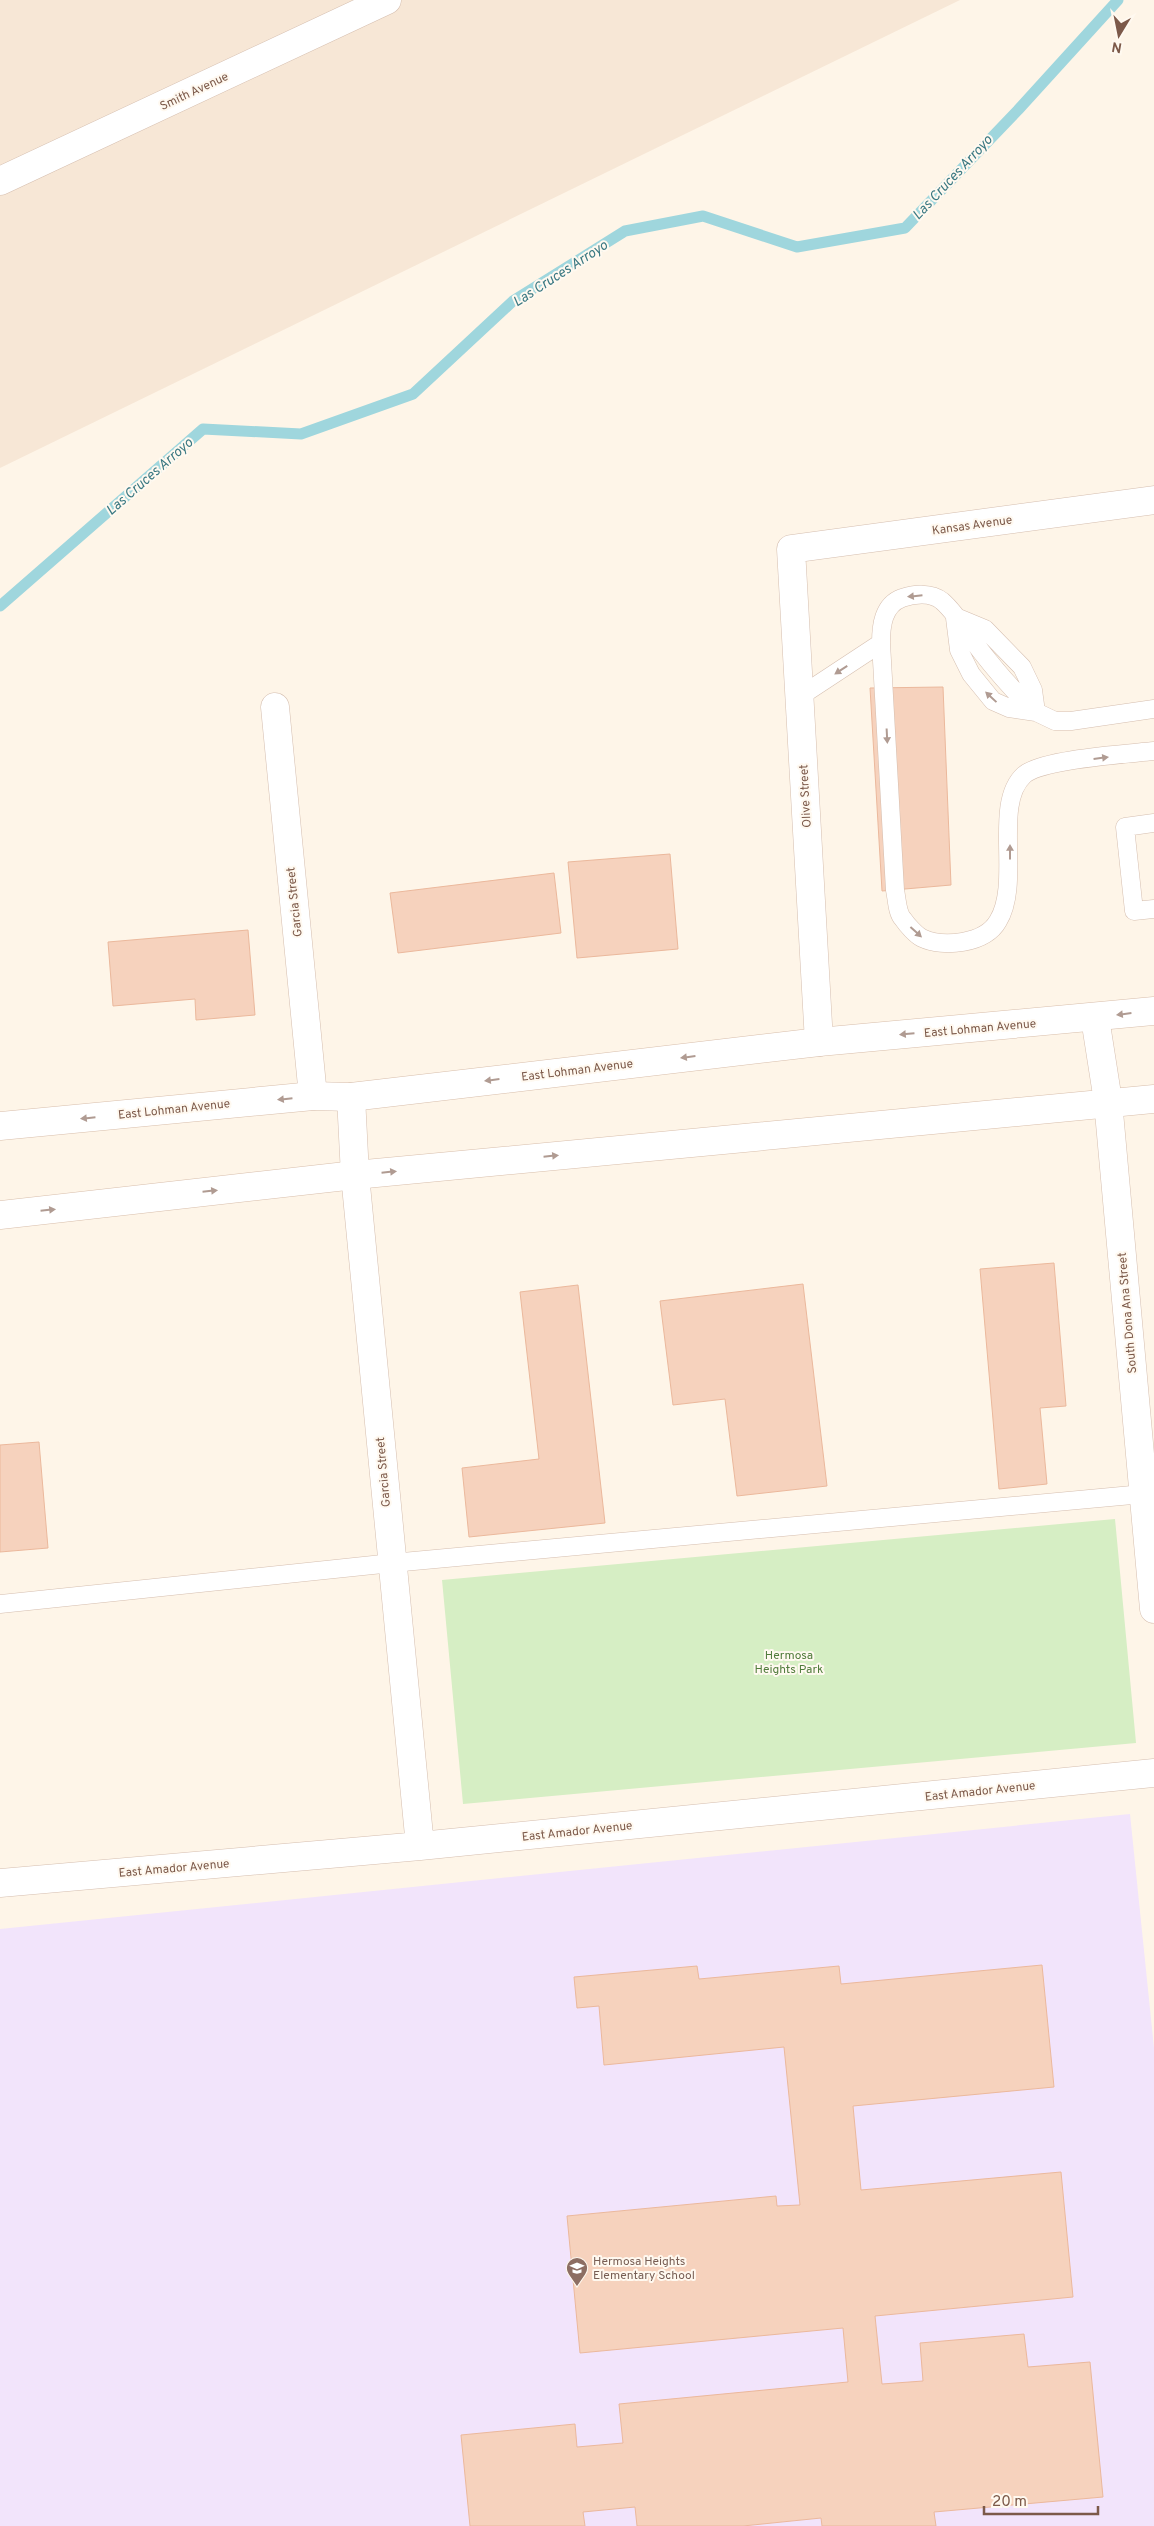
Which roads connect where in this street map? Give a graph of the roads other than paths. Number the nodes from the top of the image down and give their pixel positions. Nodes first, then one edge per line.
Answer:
1 (387, 0) edge
2 (0, 182) edge
3 (1154, 500) edge
4 (791, 549) joint
5 (955, 617) junction
6 (881, 643) junction
7 (799, 697) junction
8 (276, 708) dead end
9 (1154, 709) edge
10 (1036, 712) junction
11 (1154, 751) edge
12 (1154, 824) edge
13 (1154, 909) edge
14 (1154, 1011) edge
15 (1095, 1018) junction
16 (819, 1042) junction
17 (313, 1096) junction
18 (351, 1097) junction
19 (1154, 1099) edge
20 (1108, 1101) junction
21 (0, 1126) edge
22 (354, 1175) junction
23 (0, 1215) edge
24 (1143, 1494) junction
25 (392, 1563) junction
26 (0, 1604) edge
27 (1154, 1609) edge
28 (1154, 1773) edge
29 (420, 1846) junction
30 (0, 1883) edge

1 - 2 street, Smith Avenue
3 - 4 street, Kansas Avenue
4 - 7 street, Olive Street
5 -> 6 lane
5 - 10 lane
10 -> 5 lane
6 -> 7 lane
6 -> 11 lane
7 - 16 street, Olive Street
8 - 17 street, Garcia Street
9 - 10 lane
12 - 13 lane
14 -> 15 street, East Lohman Avenue
15 -> 16 street, East Lohman Avenue
15 - 20 street, South Dona Ana Street
16 -> 18 street, East Lohman Avenue
17 - 18 street, East Lohman Avenue
17 -> 21 street, East Lohman Avenue
18 - 22 street, Garcia Street
19 - 20 street
22 -> 20 street
20 - 24 street, South Dona Ana Street
23 -> 22 street
22 - 25 street, Garcia Street
24 - 25 lane
24 - 27 street, South Dona Ana Street
25 - 26 lane
25 - 29 street, Garcia Street
28 - 29 street, East Amador Avenue
29 - 30 street, East Amador Avenue

